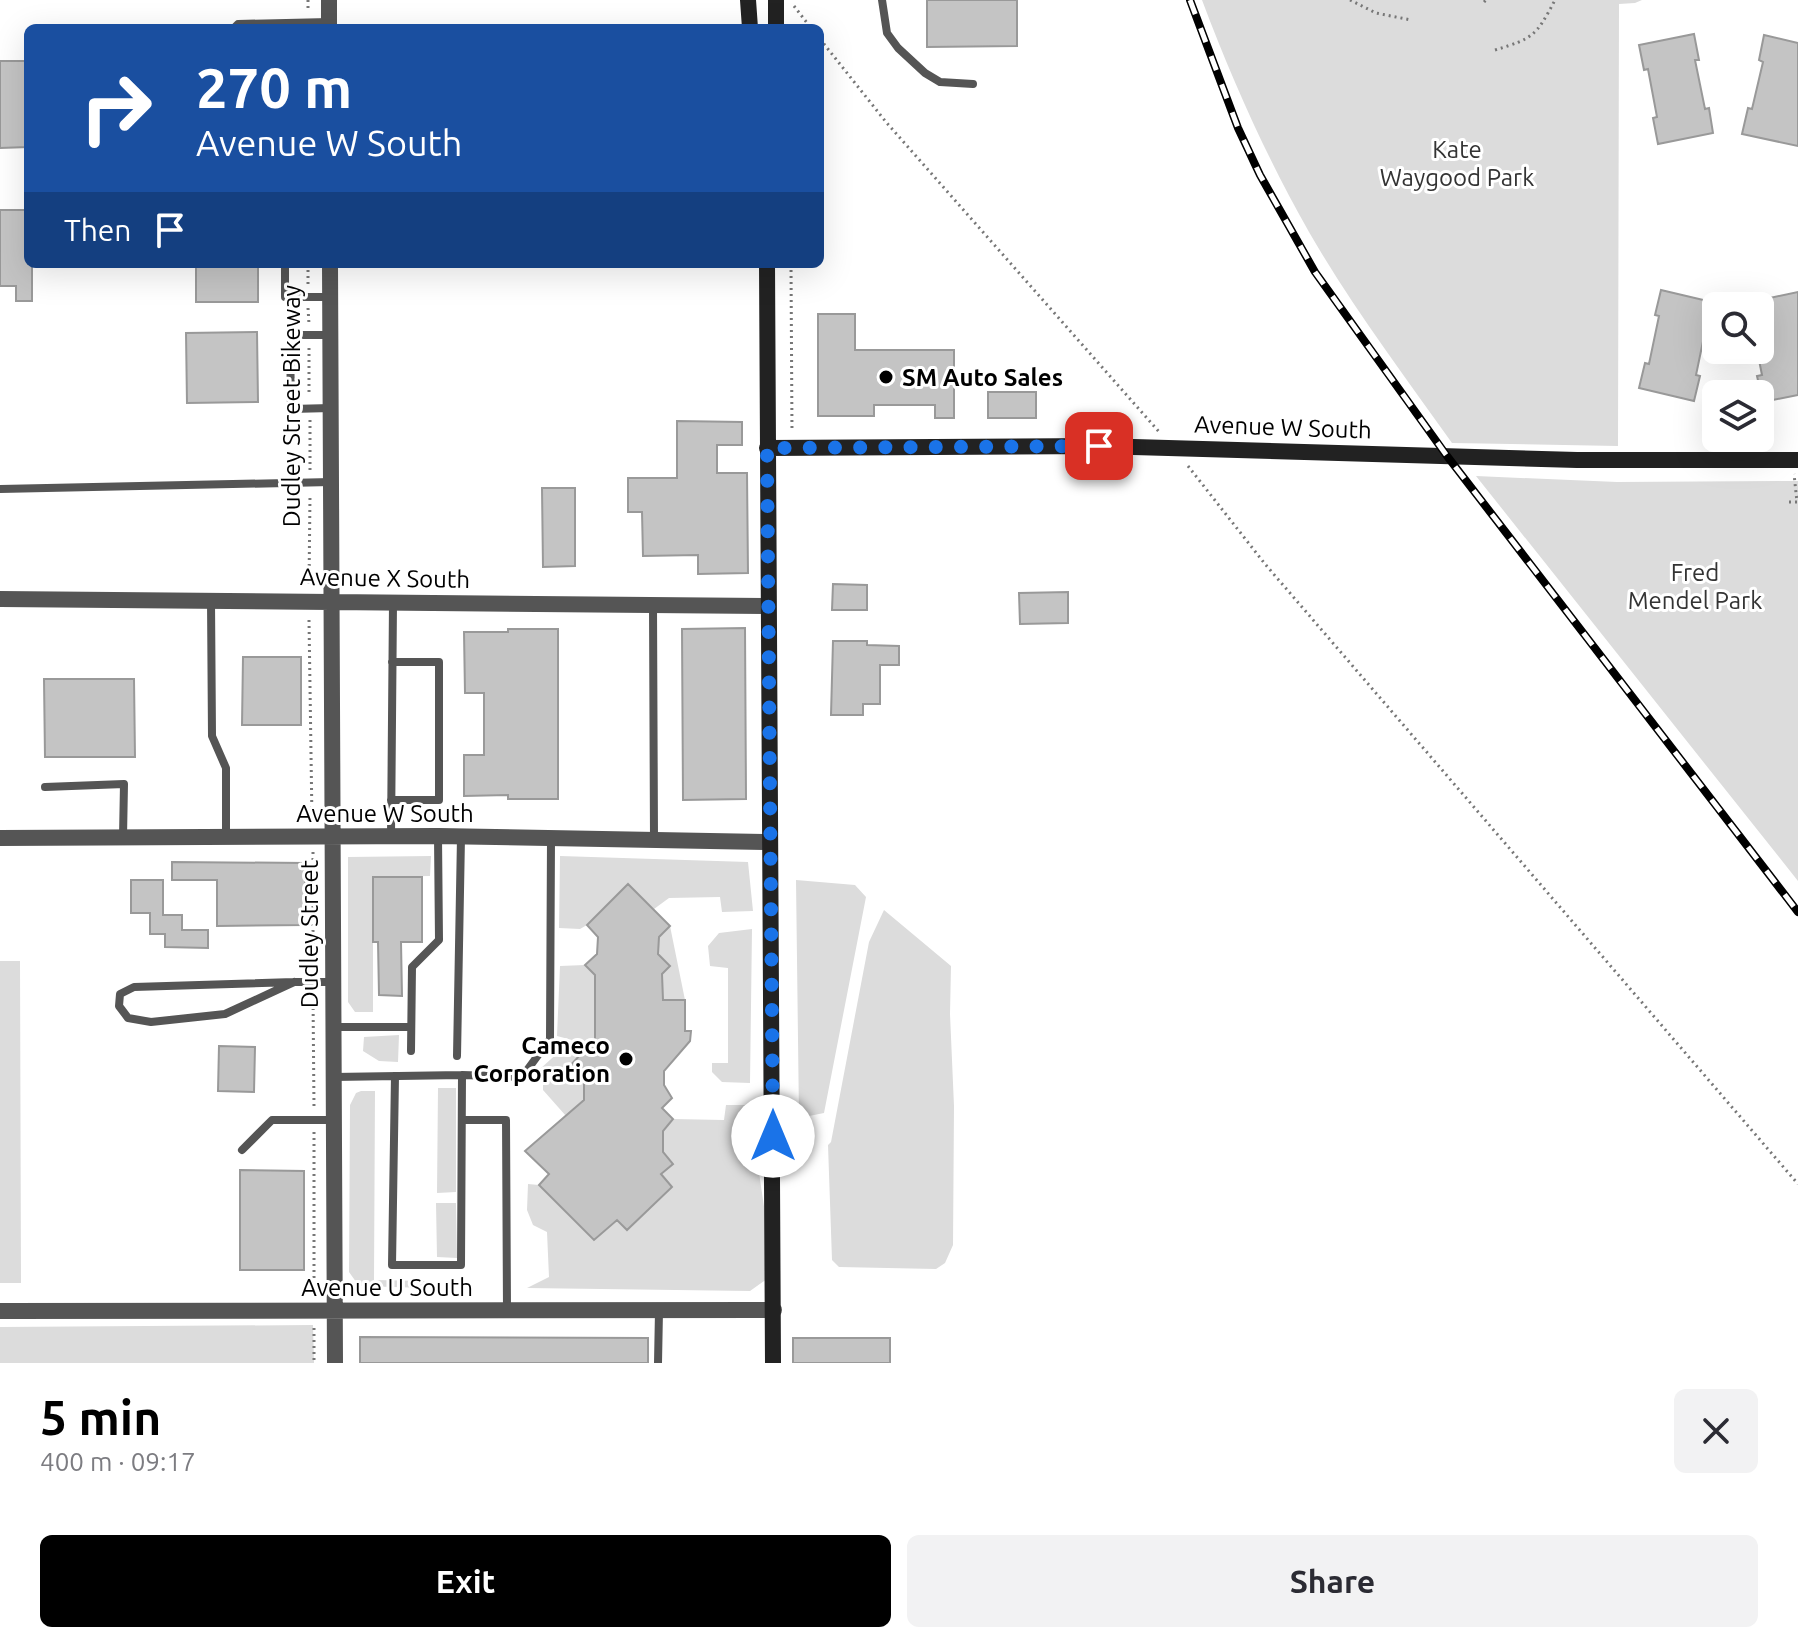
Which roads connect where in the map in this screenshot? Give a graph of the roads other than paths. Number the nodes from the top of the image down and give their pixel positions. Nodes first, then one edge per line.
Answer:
1 (329, 0) edge
2 (748, 0) edge
3 (776, 0) edge
4 (882, 0) edge
5 (329, 24) edge
6 (750, 24) edge
7 (776, 24) edge
8 (973, 84) dead end
9 (285, 268) edge
10 (330, 268) edge
11 (767, 268) edge
12 (330, 297) junction
13 (330, 335) junction
14 (331, 408) junction
15 (767, 448) junction
16 (1795, 460) edge
17 (331, 482) junction
18 (0, 489) edge
19 (0, 599) edge
20 (211, 600) junction
21 (331, 601) junction
22 (393, 603) junction
23 (653, 604) junction
24 (768, 606) junction
25 (392, 662) junction
26 (45, 787) dead end
27 (391, 800) junction
28 (333, 836) junction
29 (438, 836) junction
30 (461, 836) junction
31 (123, 837) junction
32 (226, 837) junction
33 (391, 837) junction
34 (0, 838) edge
35 (551, 839) junction
36 (654, 841) junction
37 (770, 842) junction
38 (294, 982) junction
39 (333, 982) junction
40 (333, 1027) junction
41 (411, 1027) junction
42 (411, 1051) dead end
43 (457, 1056) dead end
44 (462, 1075) junction
45 (395, 1076) junction
46 (333, 1077) junction
47 (333, 1120) junction
48 (463, 1120) junction
49 (242, 1150) dead end
50 (334, 1310) junction
51 (507, 1310) junction
52 (659, 1310) junction
53 (774, 1310) junction
54 (0, 1311) edge
55 (335, 1363) edge
56 (658, 1363) edge
57 (773, 1363) edge

1 - 5 street
2 - 6 main road
3 - 7 main road
4 - 8 lane
9 - 12 lane
10 - 12 street, Dudley Street
11 - 15 main road
12 - 13 street, Dudley Street
13 - 14 street, Dudley Street
13 - 14 lane
14 - 17 street, Dudley Street
15 - 16 main road, Avenue W South
15 - 24 main road
17 - 18 lane
17 - 21 street, Dudley Street
19 - 20 street, Avenue X South
20 - 21 street, Avenue X South
20 - 32 lane
21 - 22 street, Avenue X South
21 - 28 street, Dudley Street
22 - 23 street, Avenue X South
22 - 25 lane
23 - 24 street, Avenue X South
23 - 36 lane
24 - 37 main road
25 - 27 lane
25 - 27 lane
26 - 31 lane
27 - 33 lane
28 - 32 street, Avenue W South
28 - 33 street, Avenue W South
28 - 39 street, Dudley Street
29 - 30 street, Avenue W South
29 - 33 street, Avenue W South
29 - 41 lane
30 - 35 street, Avenue W South
30 - 43 lane
31 - 32 street, Avenue W South
31 - 34 street, Avenue W South
35 - 36 street, Avenue W South
35 - 44 lane
36 - 37 street, Avenue W South
37 - 53 main road
38 - 38 lane
38 - 39 lane
39 - 40 street, Dudley Street
40 - 41 lane
40 - 46 street, Dudley Street
41 - 42 lane
44 - 45 lane
44 - 48 lane
45 - 46 lane
45 - 48 lane
46 - 47 street, Dudley Street
47 - 49 lane
47 - 50 street, Dudley Street
48 - 51 lane
50 - 51 street, Avenue U South
50 - 54 street, Avenue U South
50 - 55 street, Dudley Street
51 - 52 street, Avenue U South
52 - 53 street, Avenue U South
52 - 56 lane
53 - 57 main road

